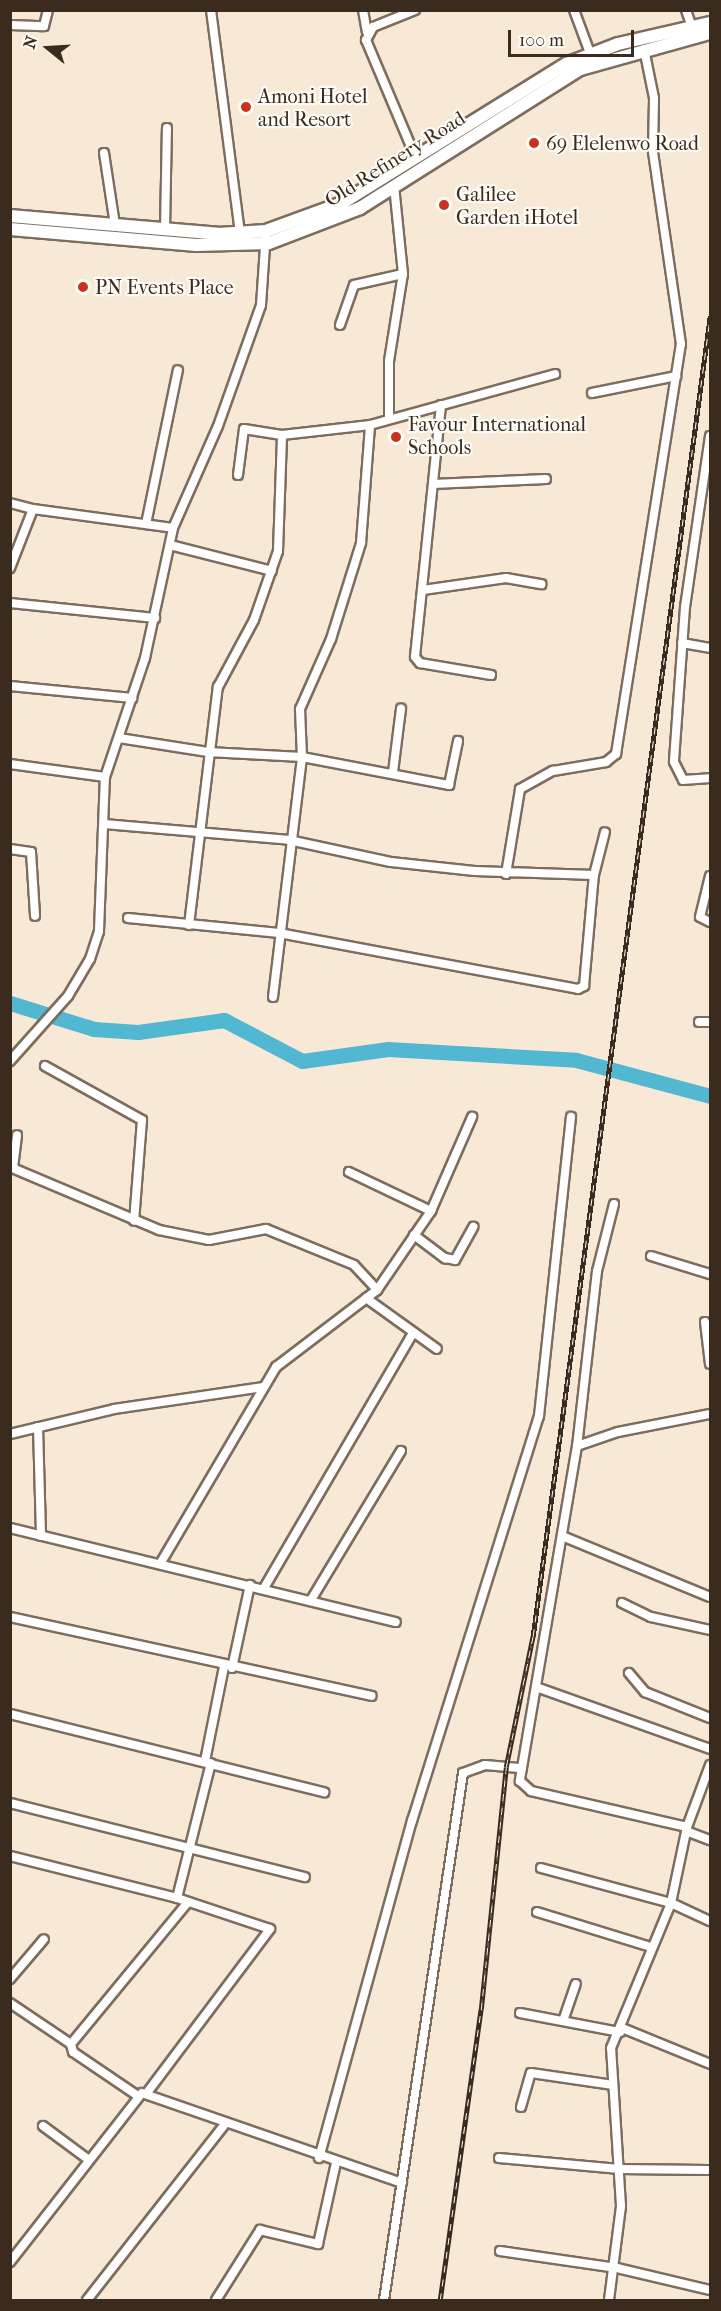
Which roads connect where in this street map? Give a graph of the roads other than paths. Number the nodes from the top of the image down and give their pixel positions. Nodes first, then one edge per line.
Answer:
1 (48, 10) edge
2 (211, 10) edge
3 (363, 10) edge
4 (415, 10) edge
5 (574, 10) edge
6 (686, 10) edge
7 (711, 23) edge
8 (10, 25) edge
9 (693, 27) junction
10 (367, 32) junction
11 (711, 33) edge
12 (644, 49) junction
13 (590, 53) junction
14 (167, 128) dead end
15 (104, 153) dead end
16 (416, 156) junction
17 (394, 186) junction
18 (10, 216) edge
19 (115, 225) junction
20 (10, 229) edge
21 (165, 229) junction
22 (240, 234) junction
23 (267, 237) junction
24 (403, 274) junction
25 (340, 325) dead end
26 (178, 370) dead end
27 (555, 374) dead end
28 (676, 376) junction
29 (592, 393) dead end
30 (441, 405) junction
31 (389, 418) junction
32 (370, 425) junction
33 (282, 435) junction
34 (711, 436) edge
35 (238, 475) dead end
36 (546, 479) dead end
37 (433, 484) junction
38 (10, 503) edge
39 (700, 507) junction
40 (33, 509) junction
41 (711, 509) edge
42 (146, 524) junction
43 (173, 528) junction
44 (170, 545) junction
45 (10, 568) edge
46 (272, 571) junction
47 (541, 584) dead end
48 (423, 590) junction
49 (10, 603) edge
50 (154, 618) junction
51 (682, 643) junction
52 (711, 648) edge
53 (491, 675) dead end
54 (10, 686) edge
55 (132, 698) junction
56 (401, 709) dead end
57 (119, 738) junction
58 (458, 741) dead end
59 (208, 752) junction
60 (302, 757) junction
61 (10, 764) edge
62 (393, 772) junction
63 (105, 777) junction
64 (711, 778) edge
65 (104, 824) junction
66 (605, 832) dead end
67 (200, 834) junction
68 (289, 840) junction
69 (10, 849) edge
70 (506, 874) junction
71 (594, 875) junction
72 (711, 876) edge
73 (35, 916) dead end
74 (128, 918) dead end
75 (711, 922) edge
76 (189, 925) junction
77 (279, 933) junction
78 (273, 997) dead end
79 (699, 1022) dead end
80 (711, 1022) edge
81 (10, 1061) edge
82 (45, 1066) dead end
83 (472, 1117) dead end
84 (571, 1117) dead end
85 (17, 1135) dead end
86 (12, 1168) edge
87 (349, 1172) dead end
88 (614, 1204) dead end
89 (430, 1211) junction
90 (134, 1221) junction
91 (473, 1227) dead end
92 (414, 1235) junction
93 (651, 1256) dead end
94 (711, 1274) edge
95 (377, 1290) junction
96 (366, 1298) junction
97 (705, 1322) dead end
98 (413, 1333) junction
99 (437, 1349) dead end
100 (711, 1364) edge
101 (263, 1387) junction
102 (711, 1414) edge
103 (38, 1427) junction
104 (10, 1434) edge
105 (577, 1446) junction
106 (401, 1451) dead end
107 (10, 1528) edge
108 (41, 1536) junction
109 (562, 1536) junction
110 (160, 1564) junction
111 (250, 1585) junction
112 (264, 1588) junction
113 (711, 1598) edge
114 (311, 1600) junction
115 (622, 1603) dead end
116 (10, 1617) edge
117 (396, 1622) dead end
118 (711, 1630) edge
119 (228, 1667) junction
120 (629, 1673) dead end
121 (536, 1688) junction
122 (371, 1696) dead end
123 (10, 1714) edge
124 (711, 1718) edge
125 (711, 1749) edge
126 (208, 1762) junction
127 (711, 1765) edge
128 (522, 1768) junction
129 (708, 1775) edge
130 (324, 1792) dead end
131 (10, 1803) edge
132 (687, 1829) junction
133 (711, 1840) edge
134 (192, 1848) junction
135 (10, 1856) edge
136 (541, 1868) dead end
137 (305, 1877) dead end
138 (177, 1898) junction
139 (188, 1902) junction
140 (671, 1903) junction
141 (537, 1911) dead end
142 (711, 1922) edge
143 (44, 1938) dead end
144 (651, 1947) junction
145 (10, 1979) edge
146 (576, 1984) dead end
147 (10, 2003) edge
148 (520, 2013) dead end
149 (563, 2021) junction
150 (621, 2030) junction
151 (71, 2044) junction
152 (711, 2064) edge
153 (613, 2085) junction
154 (143, 2094) junction
155 (521, 2107) dead end
156 (225, 2124) junction
157 (43, 2126) dead end
158 (319, 2158) junction
159 (499, 2158) dead end
160 (89, 2160) junction
161 (336, 2163) junction
162 (619, 2169) junction
163 (707, 2170) dead end
164 (402, 2183) junction
165 (500, 2251) dead end
166 (10, 2262) edge
167 (617, 2268) junction
168 (711, 2290) edge
169 (87, 2301) edge
170 (216, 2301) edge
171 (384, 2301) edge
172 (609, 2301) edge

1 - 8 street
2 - 22 street
3 - 10 street
4 - 10 street
5 - 13 street
6 - 9 street
7 - 9 main road, Old Refinery Road
9 - 13 main road, Old Refinery Road
10 - 16 street
11 - 12 main road, Old Refinery Road
12 - 17 main road, Old Refinery Road
12 - 28 street
13 - 16 main road, Old Refinery Road
14 - 21 street
15 - 19 street
16 - 23 main road, Old Refinery Road
17 - 23 main road, Old Refinery Road
17 - 24 street
18 - 19 main road, Old Refinery Road
19 - 21 main road, Old Refinery Road
20 - 23 main road, Old Refinery Road
21 - 22 main road, Old Refinery Road
22 - 23 main road, Old Refinery Road
23 - 43 street
24 - 25 street
24 - 31 street
26 - 42 street
27 - 30 street
28 - 29 street
28 - 70 street
30 - 31 street
30 - 37 street
31 - 32 street
32 - 33 street
32 - 60 street
33 - 35 street
33 - 46 street
34 - 39 street
36 - 37 street
37 - 48 street
38 - 40 street
39 - 41 street
39 - 51 street
40 - 42 street
40 - 45 street
42 - 43 street
43 - 44 street
44 - 46 street
44 - 50 street
46 - 59 street
47 - 48 street
48 - 53 street
49 - 50 street
50 - 55 street
51 - 52 street
51 - 64 street
54 - 55 street
55 - 57 street
56 - 62 street
57 - 59 street
57 - 63 street
58 - 62 street
59 - 60 street
59 - 67 street
60 - 62 street
60 - 68 street
61 - 63 street
63 - 65 street
65 - 67 street
65 - 81 street
66 - 71 street
67 - 68 street
67 - 76 street
68 - 70 street
68 - 77 street
69 - 73 street
70 - 71 street
71 - 77 street
72 - 75 street
74 - 76 street
76 - 77 street
77 - 78 street
79 - 80 street
82 - 90 street
83 - 89 street
84 - 158 street
85 - 86 street
86 - 90 street
87 - 89 street
88 - 105 street
89 - 92 street
90 - 95 street
91 - 92 street
92 - 95 street
93 - 94 street
95 - 96 street
96 - 98 street
96 - 101 street
97 - 100 street
98 - 99 street
98 - 112 street
101 - 103 street
101 - 110 street
102 - 105 street
103 - 104 street
103 - 108 street
105 - 109 street
106 - 114 street
107 - 108 street
108 - 110 street
109 - 113 street
109 - 121 street
110 - 111 street
111 - 112 street
111 - 119 street
112 - 114 street
114 - 117 street
115 - 118 street
116 - 119 street
119 - 122 street
119 - 126 street
120 - 124 street
121 - 125 street
121 - 128 street
123 - 126 street
126 - 130 street
126 - 134 street
127 - 129 street
128 - 132 street
128 - 164 street
129 - 132 street
131 - 134 street
132 - 133 street
132 - 140 street
134 - 137 street
134 - 138 street
135 - 138 street
136 - 140 street
138 - 139 street
139 - 151 street
139 - 154 street
140 - 142 street
140 - 144 street
141 - 144 street
143 - 145 street
144 - 150 street
146 - 149 street
147 - 151 street
148 - 149 street
149 - 150 street
150 - 152 street
150 - 153 street
151 - 154 street
153 - 155 street
153 - 162 street
154 - 156 street
154 - 160 street
156 - 158 street
156 - 169 street
157 - 160 street
158 - 161 street
159 - 162 street
160 - 166 street
161 - 164 street
161 - 170 street
162 - 163 street
162 - 167 street
164 - 171 street
165 - 167 street
167 - 168 street
167 - 172 street

